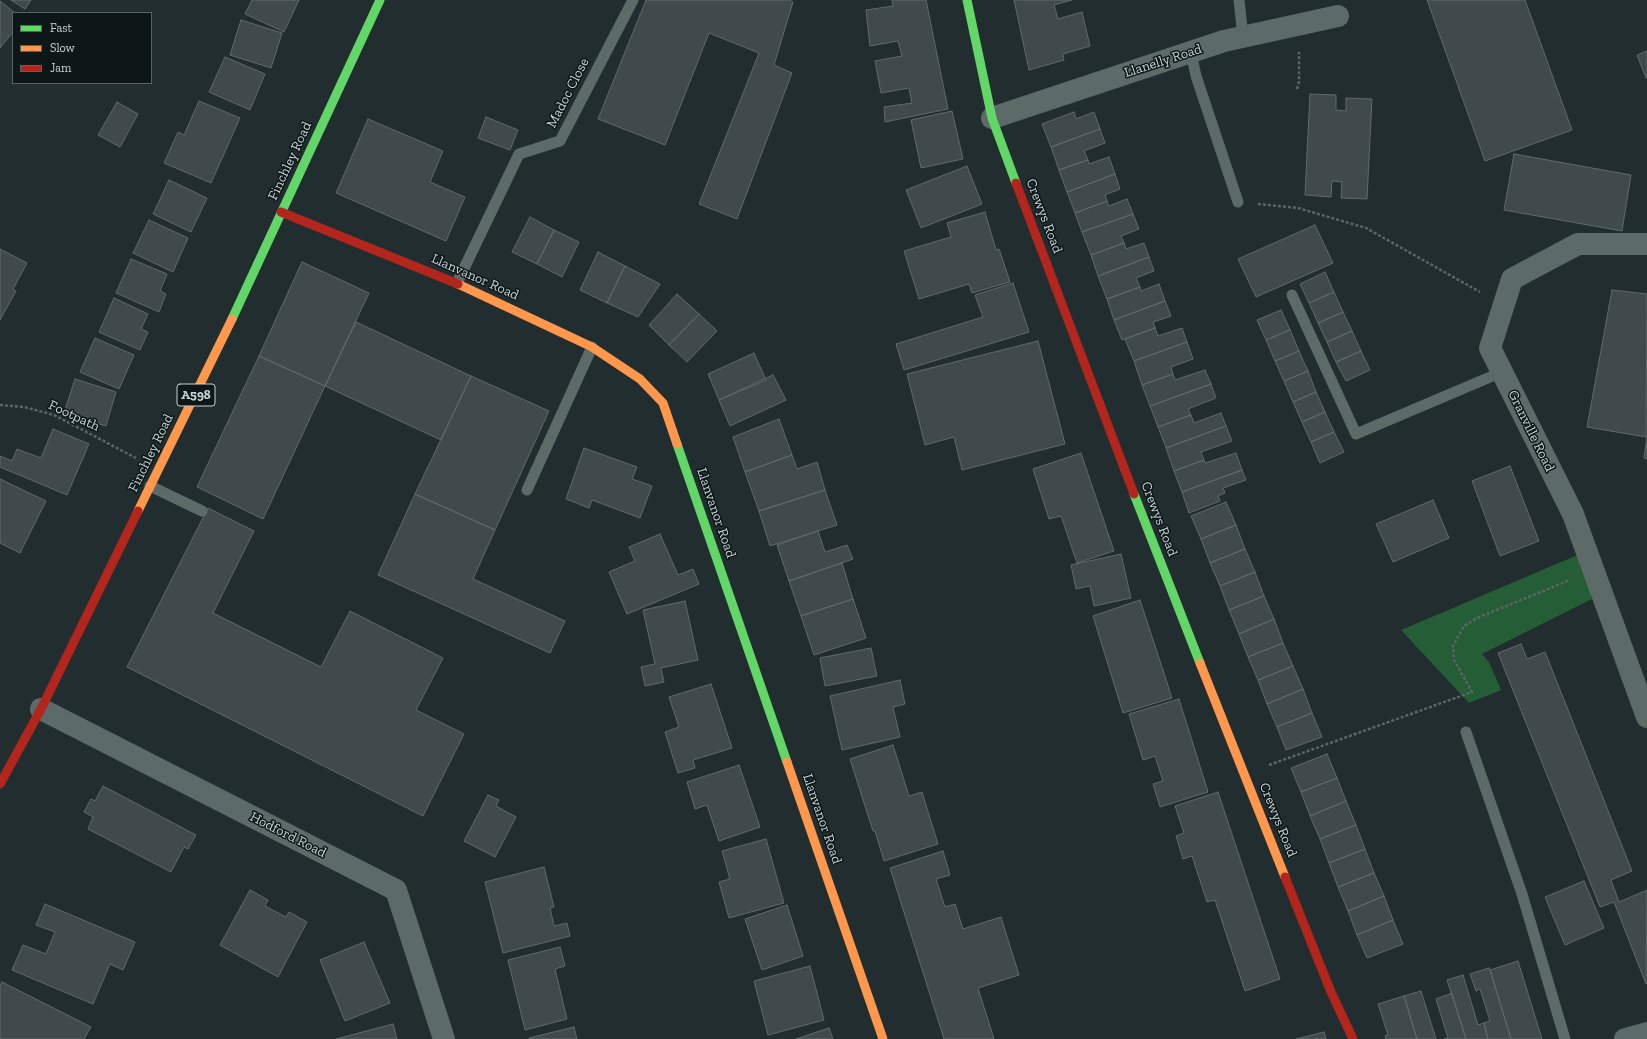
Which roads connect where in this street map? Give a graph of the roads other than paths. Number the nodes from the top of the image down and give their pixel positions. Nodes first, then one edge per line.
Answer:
1 (380, 0) edge
2 (632, 0) edge
3 (967, 0) edge
4 (1239, 0) edge
5 (1338, 16) dead end
6 (1243, 37) junction
7 (1191, 52) junction
8 (992, 118) junction
9 (1238, 202) road end
10 (281, 212) junction
11 (1647, 244) edge
12 (457, 283) junction
13 (1292, 295) dead end
14 (592, 347) junction
15 (1502, 372) junction
16 (150, 486) junction
17 (527, 490) dead end
18 (202, 511) dead end
19 (41, 709) junction
20 (1647, 717) edge
21 (1466, 732) dead end
22 (0, 784) edge
23 (1647, 1033) edge
24 (444, 1039) edge
25 (883, 1039) edge
26 (1353, 1039) edge
27 (1565, 1039) edge
28 (1625, 1039) edge

1 - 10 street, Finchley Road / A598
2 - 12 lane, Madoc Close
3 - 8 street, Crewys Road
4 - 6 lane
5 - 6 street, Llanelly Road
6 - 7 street, Llanelly Road
7 - 8 street, Llanelly Road
7 - 9 lane
8 - 26 street, Crewys Road
10 - 12 street, Llanvanor Road
10 - 16 street, Finchley Road / A598
11 - 15 street, Granville Road
12 - 14 street, Llanvanor Road
13 - 15 lane
14 - 17 lane
14 - 25 street, Llanvanor Road
15 - 20 street, Granville Road
16 - 18 lane
16 - 19 street, Finchley Road / A598
19 - 22 street, Finchley Road / A598
19 - 24 street, Hodford Road
21 - 27 lane
23 - 28 street

